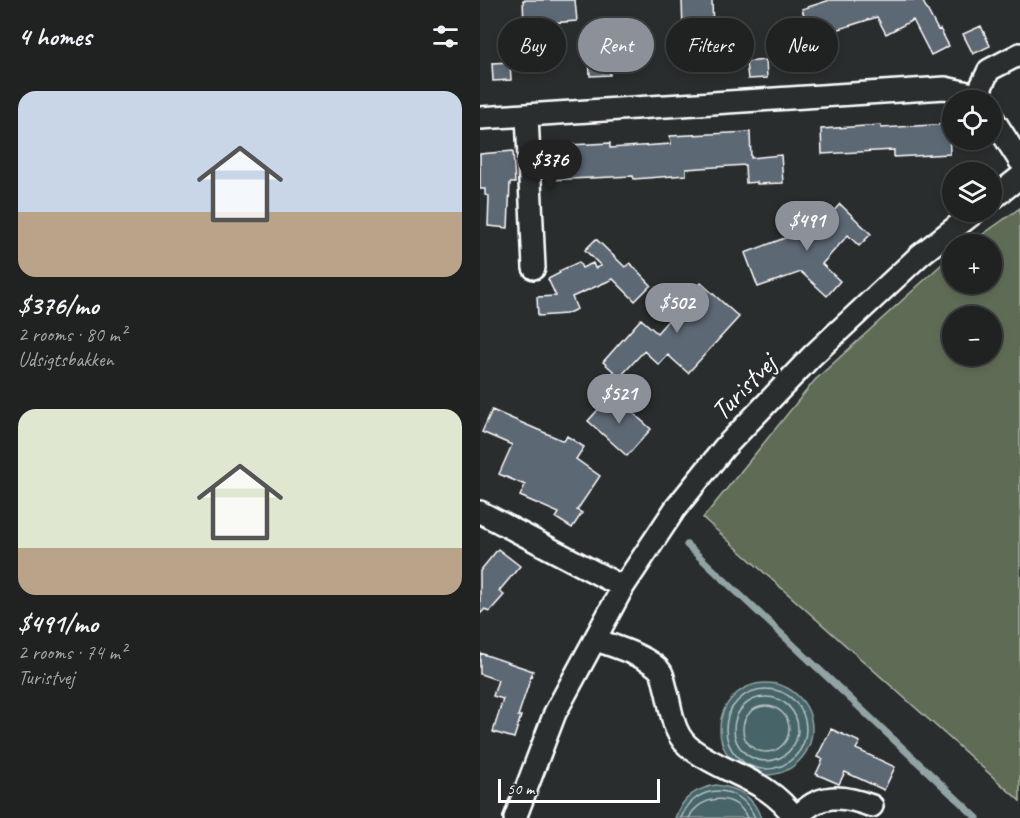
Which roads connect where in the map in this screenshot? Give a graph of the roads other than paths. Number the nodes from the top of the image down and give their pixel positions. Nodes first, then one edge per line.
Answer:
1 (1020, 54) edge
2 (952, 90) edge
3 (982, 90) edge
4 (527, 115) junction
5 (480, 118) edge
6 (1002, 133) edge
7 (1020, 161) edge
8 (1020, 177) edge
9 (1002, 191) edge
10 (962, 222) edge
11 (534, 268) dead end
12 (480, 512) edge
13 (623, 587) junction
14 (596, 640) junction
15 (773, 794) junction
16 (815, 801) junction
17 (872, 806) dead end
18 (515, 818) edge
19 (796, 818) edge

1 - 3 street
2 - 4 street
4 - 5 street
4 - 11 street
6 - 7 street
8 - 9 street
10 - 13 street, Turistvej
12 - 13 street
13 - 14 street, Turistvej
14 - 15 street
14 - 18 street, Turistvej
15 - 16 street
15 - 19 street
16 - 17 street
16 - 19 street

